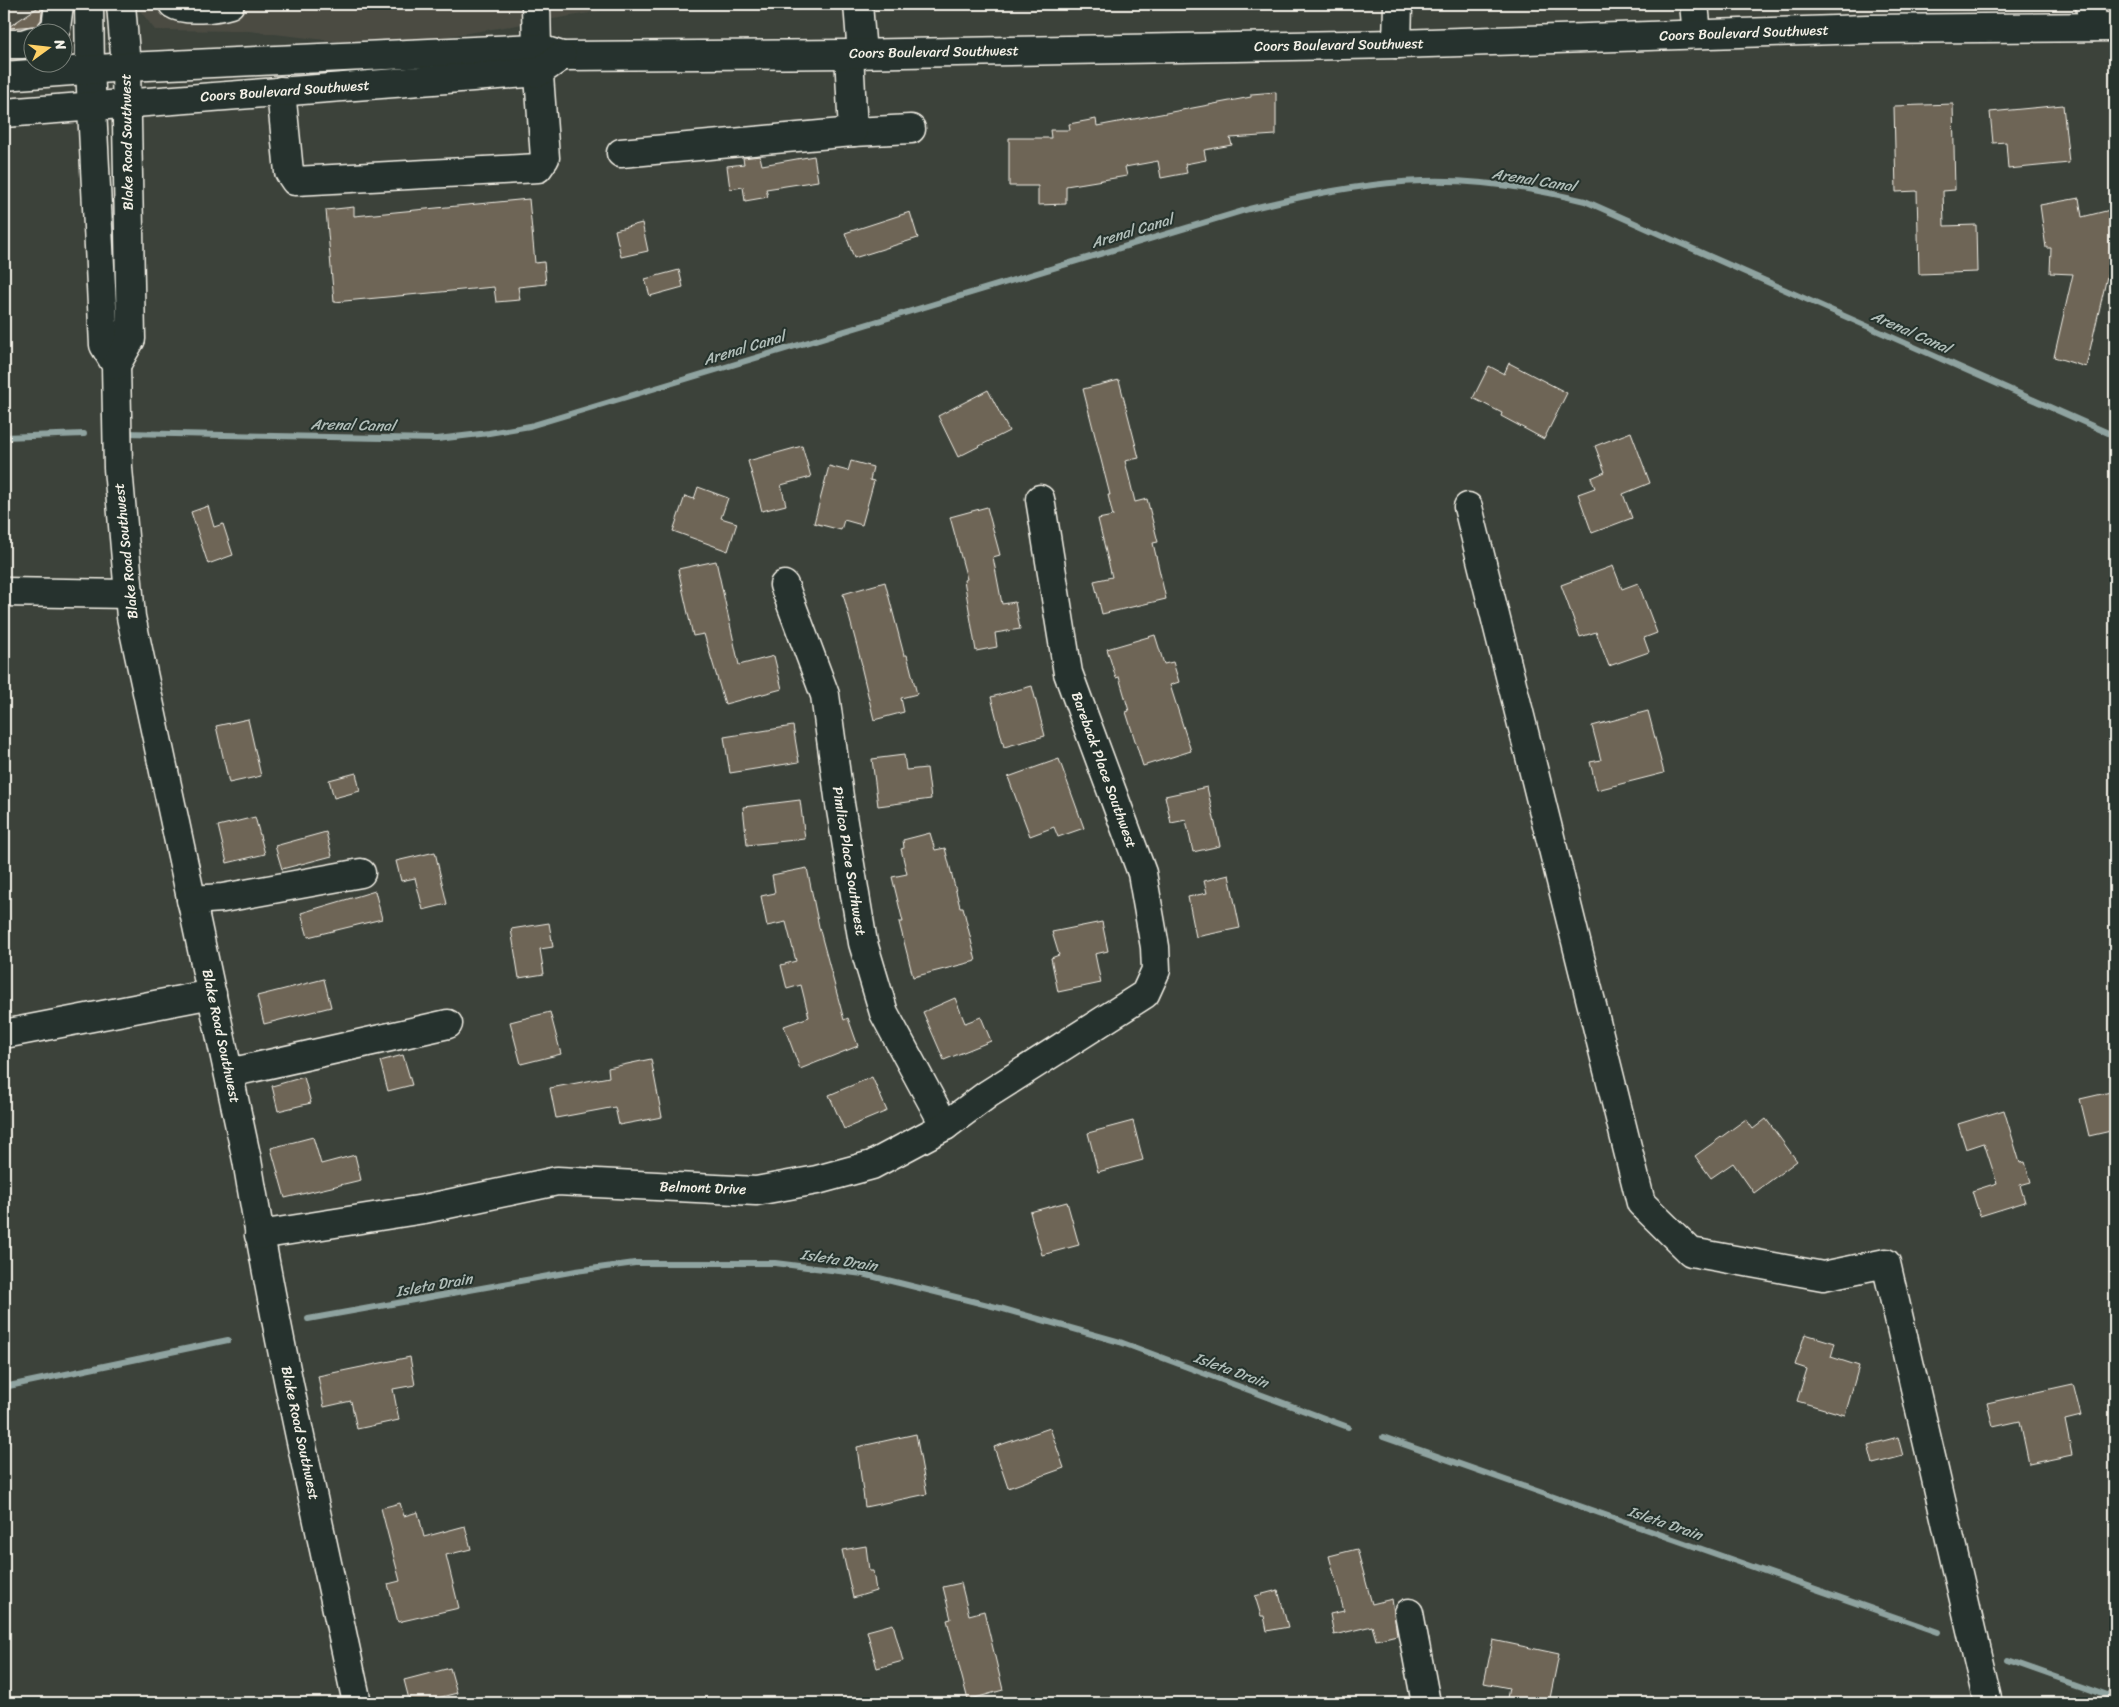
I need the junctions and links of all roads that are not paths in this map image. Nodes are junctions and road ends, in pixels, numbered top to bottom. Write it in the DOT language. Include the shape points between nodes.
graph roads {
  1 [pos="59,4"];
  2 [pos="89,4"];
  3 [pos="121,4"];
  4 [pos="173,4"];
  5 [pos="230,4"];
  6 [pos="536,4"];
  7 [pos="858,4"];
  8 [pos="1398,4"];
  9 [pos="1694,4"];
  10 [pos="2099,19"];
  11 [pos="57,22"];
  12 [pos="1697,34"];
  13 [pos="4,44"];
  14 [pos="22,44"];
  15 [pos="1397,44"];
  16 [pos="856,54"];
  17 [pos="546,59"];
  18 [pos="126,66"];
  19 [pos="90,69"];
  20 [pos="4,76"];
  21 [pos="281,91"];
  22 [pos="128,103"];
  23 [pos="92,106"];
  24 [pos="4,113"];
  25 [pos="911,129"];
  26 [pos="853,132"];
  27 [pos="621,153"];
  28 [pos="116,365"];
  29 [pos="1040,499"];
  30 [pos="1468,507"];
  31 [pos="784,585"];
  32 [pos="4,592"];
  33 [pos="128,594"];
  34 [pos="361,874"];
  35 [pos="191,900"];
  36 [pos="212,994"];
  37 [pos="1107,1019"];
  38 [pos="448,1024"];
  39 [pos="4,1034"];
  40 [pos="229,1073"];
  41 [pos="946,1126"];
  42 [pos="259,1235"];
  43 [pos="1409,1613"];
  44 [pos="357,1703"];
  45 [pos="1426,1703"];
  46 [pos="1988,1703"];
  1 -- 11 [label="street"];
  2 -- 19 [label="street, Blake Road Southwest"];
  3 -- 18 [label="street, Blake Road Southwest"];
  4 -- 5 [label="street" via="193,8 218,8"];
  6 -- 17 [label="street"];
  7 -- 16 [label="street"];
  8 -- 15 [label="street"];
  9 -- 12 [label="street"];
  10 -- 12 [label="street, Coors Boulevard Southwest"];
  12 -- 15 [label="street, Coors Boulevard Southwest"];
  13 -- 14 [label="street"];
  15 -- 16 [label="street, Coors Boulevard Southwest"];
  16 -- 17 [label="street, Coors Boulevard Southwest"];
  16 -- 26 [label="street"];
  17 -- 18 [label="street, Coors Boulevard Southwest"];
  17 -- 21 [label="street, Coors Boulevard Southwest"];
  17 -- 21 [label="street" via="545,158 538,168 295,181 289,172"];
  18 -- 19 [label="street, Coors Boulevard Southwest"];
  18 -- 22 [label="street, Blake Road Southwest"];
  19 -- 20 [label="street, Coors Boulevard Southwest"];
  19 -- 23 [label="street, Blake Road Southwest"];
  21 -- 22 [label="street, Coors Boulevard Southwest"];
  22 -- 23 [label="street, Coors Boulevard Southwest"];
  22 -- 28 [label="street, Blake Road Southwest" via="131,339"];
  23 -- 24 [label="street, Coors Boulevard Southwest"];
  23 -- 28 [label="street, Blake Road Southwest" via="104,345"];
  25 -- 26 [label="street"];
  26 -- 27 [label="street"];
  28 -- 33 [label="street, Blake Road Southwest" via="118,468"];
  29 -- 37 [label="street, Bareback Place Southwest" via="1068,673 1142,873 1155,947 1156,970 1144,994"];
  30 -- 46 [label="street" via="1641,1203 1691,1252 1822,1276 1886,1263"];
  31 -- 41 [label="street, Pimlico Place Southwest" via="825,696 862,942 884,1013"];
  32 -- 33 [label="street"];
  33 -- 35 [label="street, Blake Road Southwest"];
  34 -- 35 [label="street" via="223,898"];
  35 -- 36 [label="street, Blake Road Southwest"];
  36 -- 39 [label="street"];
  36 -- 40 [label="street, Blake Road Southwest"];
  37 -- 41 [label="street, Belmont Drive" via="988,1094"];
  38 -- 40 [label="street"];
  40 -- 42 [label="street, Blake Road Southwest"];
  41 -- 42 [label="street, Belmont Drive" via="872,1165 817,1180 756,1191 557,1181 424,1209"];
  42 -- 44 [label="street, Blake Road Southwest"];
  43 -- 45 [label="street"];
}
